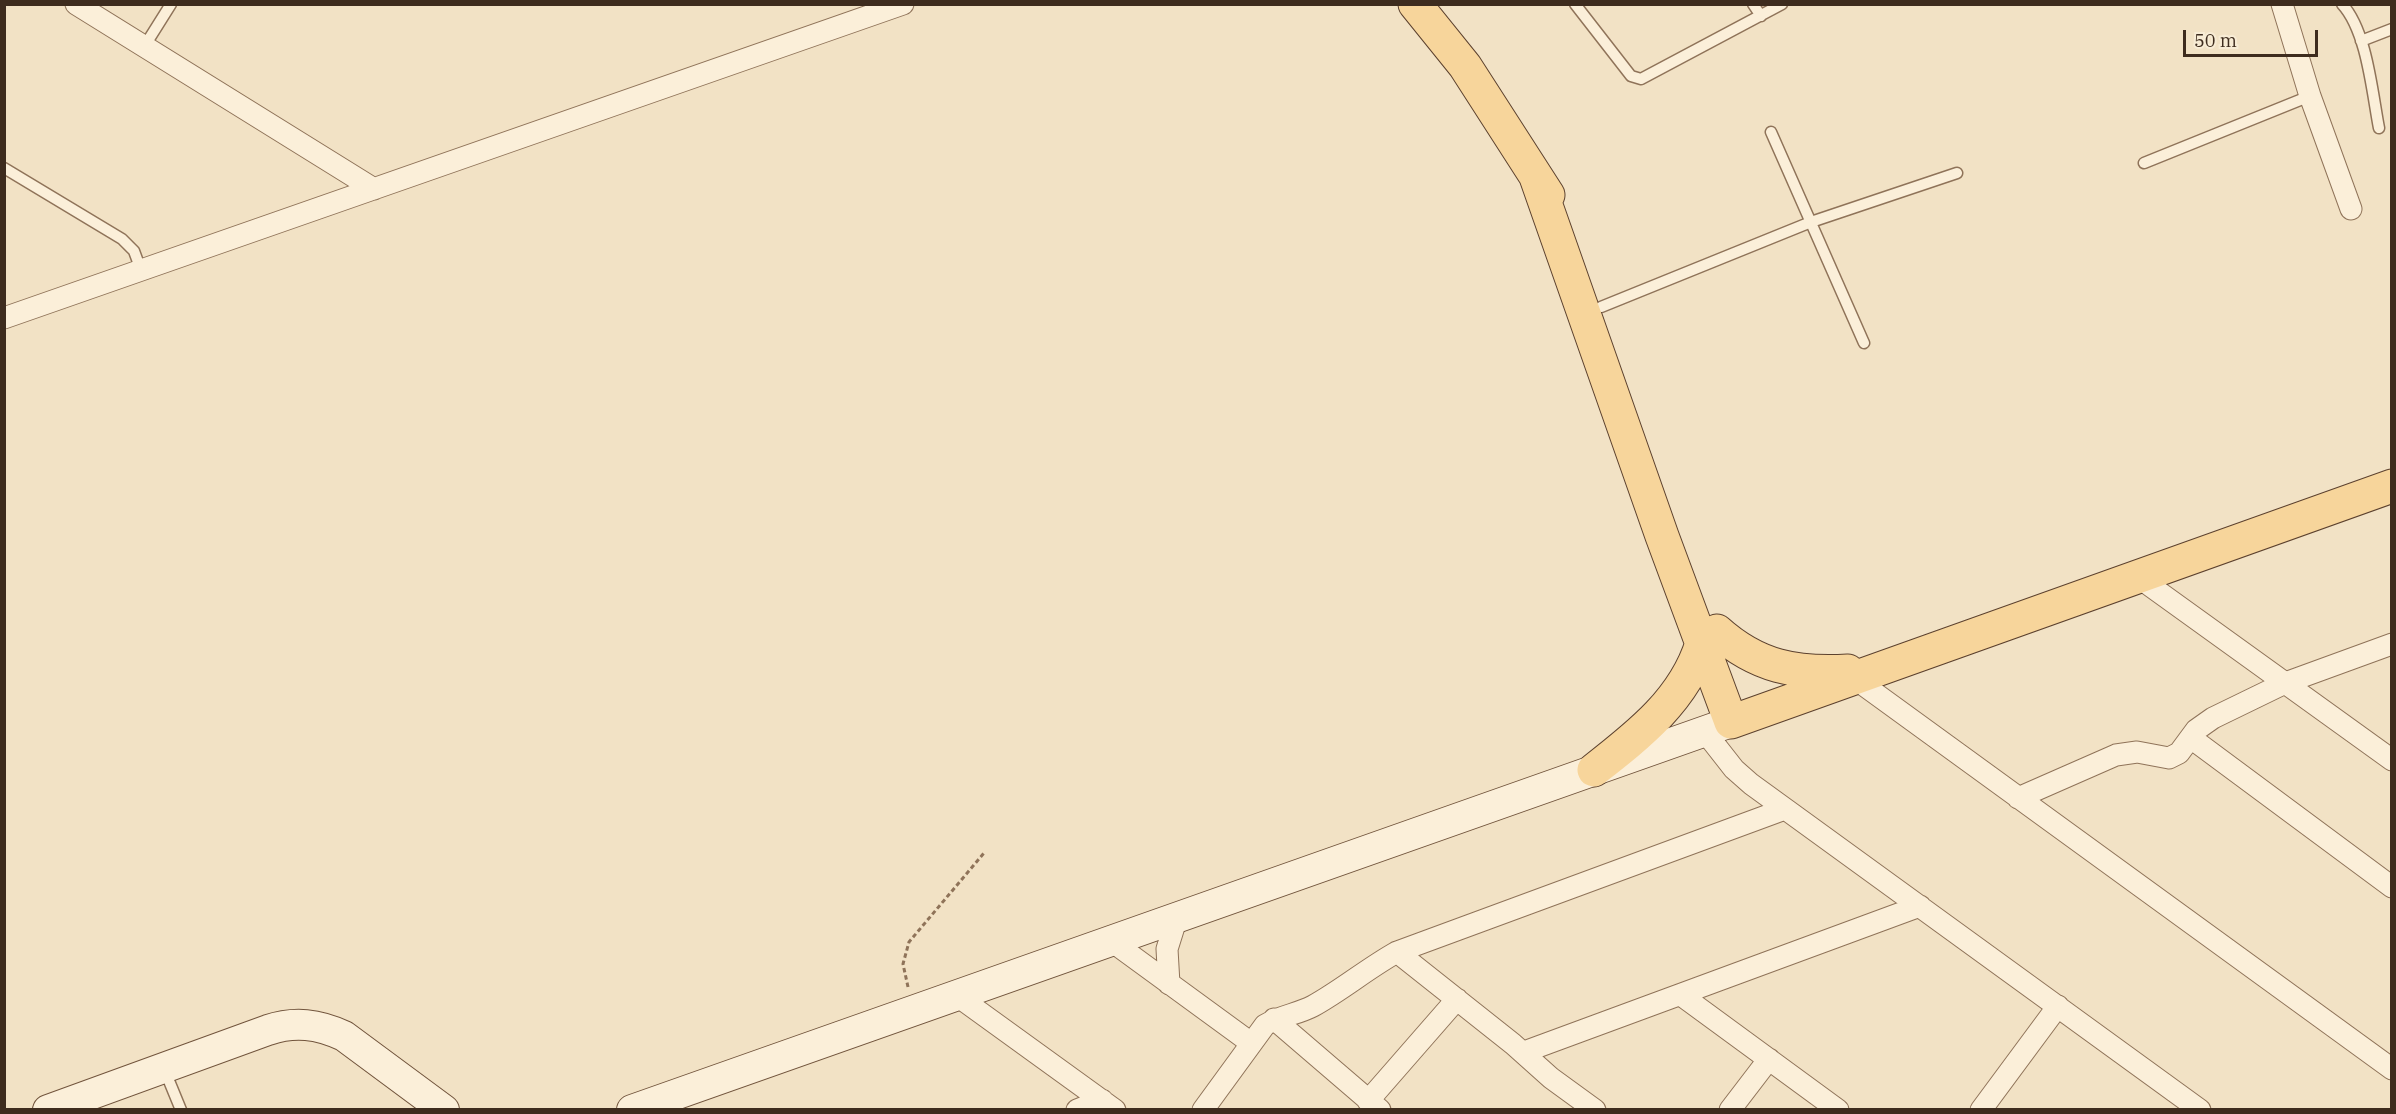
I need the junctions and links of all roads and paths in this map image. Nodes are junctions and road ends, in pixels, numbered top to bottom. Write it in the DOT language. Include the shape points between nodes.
graph roads {
  1 [pos="76,4"];
  2 [pos="171,4"];
  3 [pos="903,4"];
  4 [pos="1415,4"];
  5 [pos="1575,4"];
  6 [pos="1753,4"];
  7 [pos="1782,4"];
  8 [pos="2282,4"];
  9 [pos="2342,4"];
  10 [pos="1761,16"];
  11 [pos="2391,29"];
  12 [pos="2361,40"];
  13 [pos="144,47"];
  14 [pos="2310,96"];
  15 [pos="2379,128"];
  16 [pos="1771,132"];
  17 [pos="2144,163"];
  18 [pos="4,168"];
  19 [pos="1957,173"];
  20 [pos="1536,177"];
  21 [pos="374,189"];
  22 [pos="2351,208"];
  23 [pos="1811,222"];
  24 [pos="141,270"];
  25 [pos="1601,307"];
  26 [pos="4,318"];
  27 [pos="1864,343"];
  28 [pos="2391,486"];
  29 [pos="2138,578"];
  30 [pos="1709,637"];
  31 [pos="2391,644"];
  32 [pos="1867,674"];
  33 [pos="2285,683"];
  34 [pos="1728,723"];
  35 [pos="2190,738"];
  36 [pos="2391,760"];
  37 [pos="1594,770"];
  38 [pos="2018,798"];
  39 [pos="1785,809"];
  40 [pos="984,853"];
  41 [pos="2391,887"];
  42 [pos="1920,906"];
  43 [pos="1178,917"];
  44 [pos="1110,940"];
  45 [pos="1397,952"];
  46 [pos="1169,984"];
  47 [pos="956,995"];
  48 [pos="1681,995"];
  49 [pos="1457,999"];
  50 [pos="2058,1006"];
  51 [pos="914,1010"];
  52 [pos="1274,1019"];
  53 [pos="1251,1043"];
  54 [pos="1524,1052"];
  55 [pos="1769,1059"];
  56 [pos="164,1067"];
  57 [pos="2391,1069"];
  58 [pos="1109,1105"];
  59 [pos="1374,1105"];
  60 [pos="48,1110"];
  61 [pos="181,1110"];
  62 [pos="444,1110"];
  63 [pos="632,1110"];
  64 [pos="1077,1110"];
  65 [pos="1203,1110"];
  66 [pos="1595,1110"];
  67 [pos="1730,1110"];
  68 [pos="1838,1110"];
  69 [pos="1981,1110"];
  70 [pos="2200,1110"];
  1 -- 13 [label="street"];
  2 -- 13 [label="lane"];
  3 -- 21 [label="street"];
  4 -- 20 [label="main road" via="1465,66"];
  5 -- 10 [label="lane" via="1637,80"];
  6 -- 10 [label="lane"];
  7 -- 10 [label="lane"];
  8 -- 14 [label="street"];
  9 -- 12 [label="lane"];
  11 -- 12 [label="lane"];
  12 -- 15 [label="lane"];
  13 -- 21 [label="street"];
  14 -- 17 [label="lane"];
  14 -- 22 [label="street"];
  16 -- 23 [label="lane"];
  18 -- 24 [label="lane" via="122,239 134,251"];
  19 -- 23 [label="lane"];
  20 -- 25 [label="main road" via="1575,240"];
  20 -- 30 [label="main road"];
  21 -- 24 [label="street"];
  23 -- 25 [label="lane"];
  23 -- 27 [label="lane"];
  24 -- 26 [label="street"];
  25 -- 30 [label="main road" via="1679,531"];
  28 -- 29 [label="main road"];
  29 -- 32 [label="main road"];
  29 -- 33 [label="street"];
  30 -- 32 [label="main road" via="1729,641 1756,658 1787,669"];
  30 -- 34 [label="main road"];
  30 -- 37 [label="main road" via="1690,675 1660,714"];
  31 -- 33 [label="street"];
  32 -- 34 [label="main road"];
  32 -- 38 [label="street"];
  33 -- 35 [label="street" via="2213,718"];
  33 -- 36 [label="street"];
  34 -- 37 [label="main road"];
  34 -- 39 [label="street" via="1734,769"];
  35 -- 38 [label="street" via="2179,753 2169,758 2137,752 2116,755"];
  35 -- 41 [label="street"];
  37 -- 43 [label="main road"];
  38 -- 57 [label="street"];
  39 -- 42 [label="street"];
  39 -- 45 [label="street"];
  40 -- 51 [label="path" via="905,949 903,964"];
  42 -- 48 [label="street"];
  42 -- 50 [label="street"];
  43 -- 44 [label="main road"];
  43 -- 46 [label="street" via="1167,949"];
  44 -- 46 [label="street"];
  44 -- 47 [label="main road"];
  45 -- 49 [label="street"];
  45 -- 52 [label="street" via="1316,1004"];
  46 -- 53 [label="street"];
  47 -- 51 [label="main road"];
  47 -- 58 [label="street"];
  48 -- 54 [label="street"];
  48 -- 55 [label="street"];
  49 -- 54 [label="street"];
  49 -- 59 [label="street"];
  50 -- 69 [label="street"];
  50 -- 70 [label="street"];
  51 -- 63 [label="main road"];
  52 -- 53 [label="street"];
  52 -- 59 [label="street"];
  53 -- 65 [label="street"];
  54 -- 66 [label="street" via="1551,1078"];
  55 -- 67 [label="street"];
  55 -- 68 [label="street"];
  56 -- 60 [label="main road"];
  56 -- 61 [label="lane"];
  56 -- 62 [label="main road" via="282,1025 313,1025 344,1036"];
  58 -- 64 [label="street"];
}
